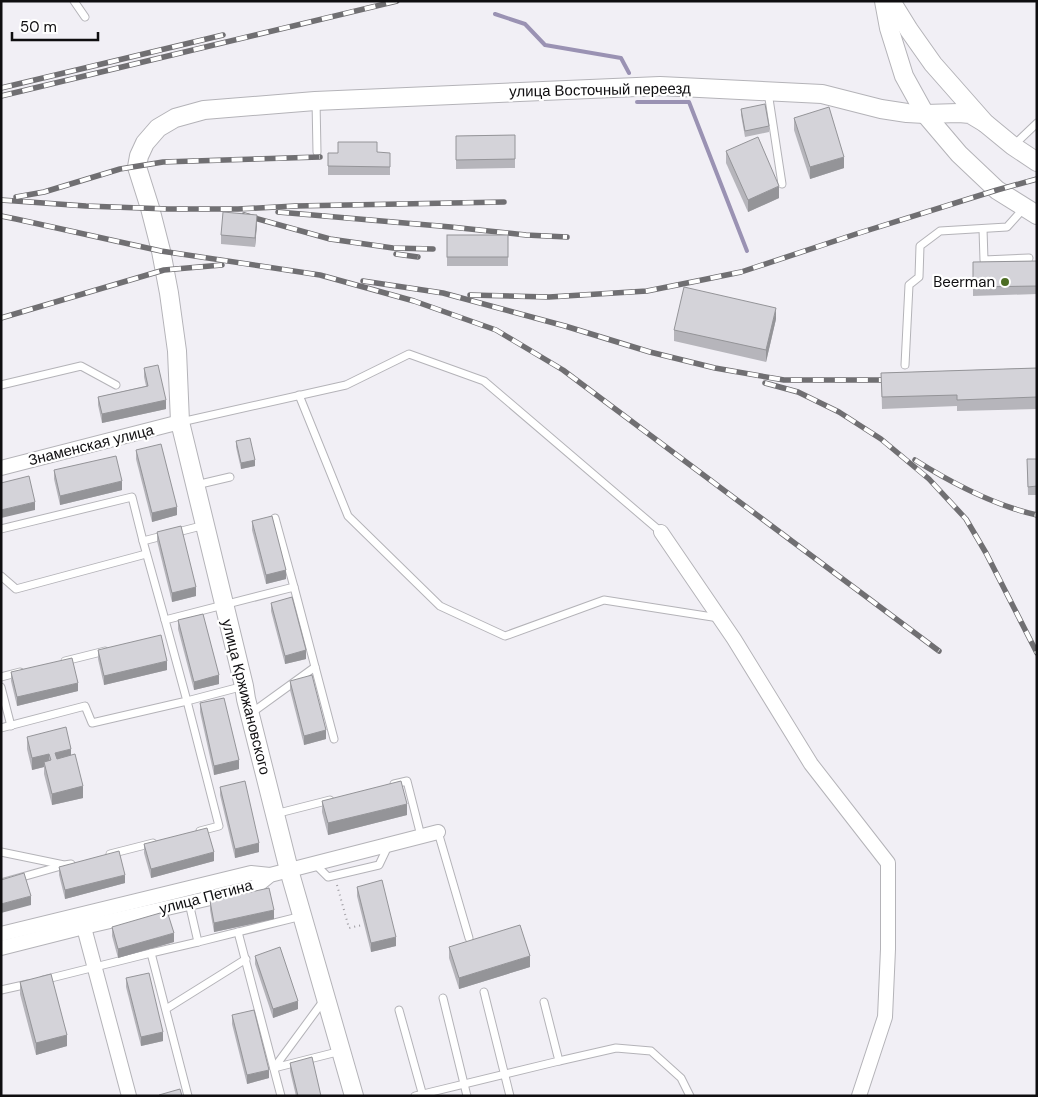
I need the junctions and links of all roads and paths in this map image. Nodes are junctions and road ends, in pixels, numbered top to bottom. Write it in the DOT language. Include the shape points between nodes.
graph roads {
  1 [pos="74,1"];
  2 [pos="884,1"];
  3 [pos="891,1"];
  4 [pos="85,17"];
  5 [pos="768,91"];
  6 [pos="316,101"];
  7 [pos="881,109"];
  8 [pos="925,114"];
  9 [pos="985,123"];
  10 [pos="1037,123"];
  11 [pos="1013,146"];
  12 [pos="317,152"];
  13 [pos="959,154"];
  14 [pos="139,156"];
  15 [pos="1037,162"];
  16 [pos="782,184"];
  17 [pos="1031,211"];
  18 [pos="983,229"];
  19 [pos="1030,258"];
  20 [pos="905,365"];
  21 [pos="1,385"];
  22 [pos="116,385"];
  23 [pos="300,396"];
  24 [pos="180,422"];
  25 [pos="1,468"];
  26 [pos="230,477"];
  27 [pos="195,486"];
  28 [pos="275,518"];
  29 [pos="205,526"];
  30 [pos="1,529"];
  31 [pos="661,532"];
  32 [pos="143,541"];
  33 [pos="146,554"];
  34 [pos="1,576"];
  35 [pos="294,587"];
  36 [pos="224,604"];
  37 [pos="720,618"];
  38 [pos="166,620"];
  39 [pos="170,635"];
  40 [pos="160,638"];
  41 [pos="114,649"];
  42 [pos="57,663"];
  43 [pos="315,667"];
  44 [pos="29,670"];
  45 [pos="1,677"];
  46 [pos="244,686"];
  47 [pos="1,687"];
  48 [pos="187,701"];
  49 [pos="250,714"];
  50 [pos="11,726"];
  51 [pos="1,728"];
  52 [pos="334,739"];
  53 [pos="388,786"];
  54 [pos="341,798"];
  55 [pos="275,814"];
  56 [pos="438,832"];
  57 [pos="192,833"];
  58 [pos="421,836"];
  59 [pos="164,840"];
  60 [pos="388,844"];
  61 [pos="1,852"];
  62 [pos="100,856"];
  63 [pos="82,861"];
  64 [pos="315,864"];
  65 [pos="64,866"];
  66 [pos="289,870"];
  67 [pos="270,875"];
  68 [pos="334,876"];
  69 [pos="1,883"];
  70 [pos="189,903"];
  71 [pos="302,916"];
  72 [pos="83,921"];
  73 [pos="362,924"];
  74 [pos="238,932"];
  75 [pos="1,934"];
  76 [pos="469,938"];
  77 [pos="198,942"];
  78 [pos="1,948"];
  79 [pos="151,953"];
  80 [pos="246,959"];
  81 [pos="95,968"];
  82 [pos="1,990"];
  83 [pos="484,992"];
  84 [pos="326,998"];
  85 [pos="444,998"];
  86 [pos="544,1002"];
  87 [pos="166,1010"];
  88 [pos="399,1010"];
  89 [pos="341,1051"];
  90 [pos="559,1061"];
  91 [pos="274,1068"];
  92 [pos="505,1074"];
  93 [pos="464,1084"];
  94 [pos="420,1095"];
  95 [pos="129,1096"];
  96 [pos="188,1096"];
  97 [pos="281,1096"];
  98 [pos="354,1096"];
  99 [pos="467,1096"];
  100 [pos="510,1096"];
  101 [pos="690,1096"];
  102 [pos="859,1096"];
  1 -- 4 [label="lane"];
  2 -- 8 [label="street" via="904,76"];
  3 -- 9 [label="street" via="933,64"];
  5 -- 6 [label="street, улица Восточный переезд" via="660,86"];
  5 -- 7 [label="street, улица Восточный переезд" via="822,94"];
  5 -- 16 [label="lane"];
  6 -- 12 [label="lane"];
  6 -- 14 [label="street, улица Восточный переезд" via="204,110 175,118 158,128"];
  7 -- 8 [label="street, улица Восточный переезд"];
  7 -- 13 [label="street" via="922,128"];
  8 -- 9 [label="street, улица Восточный переезд" via="959,112"];
  8 -- 13 [label="street"];
  9 -- 11 [label="street"];
  10 -- 11 [label="lane"];
  11 -- 15 [label="street"];
  13 -- 17 [label="street" via="997,190"];
  14 -- 24 [label="street, улица Кржижановского" via="137,166 161,251 169,293 177,351"];
  17 -- 18 [label="lane" via="1007,227"];
  18 -- 19 [label="lane" via="984,260"];
  18 -- 20 [label="lane" via="940,231 920,246 919,277 909,285"];
  21 -- 22 [label="lane" via="81,366"];
  23 -- 24 [label="lane"];
  23 -- 31 [label="lane" via="346,385 409,354 484,381"];
  23 -- 37 [label="lane" via="348,516 440,606 505,636 604,600"];
  24 -- 25 [label="street, Знаменская улица"];
  24 -- 27 [label="street, улица Кржижановского"];
  26 -- 27 [label="lane"];
  27 -- 29 [label="street, улица Кржижановского"];
  28 -- 35 [label="lane"];
  29 -- 32 [label="lane"];
  29 -- 36 [label="street, улица Кржижановского"];
  30 -- 32 [label="lane" via="132,496"];
  31 -- 37 [label="street"];
  32 -- 33 [label="lane"];
  33 -- 34 [label="lane" via="16,589"];
  33 -- 38 [label="lane"];
  35 -- 36 [label="lane"];
  35 -- 43 [label="lane"];
  36 -- 38 [label="lane"];
  36 -- 46 [label="street, улица Кржижановского"];
  37 -- 102 [label="street" via="812,764 888,863 885,1017"];
  38 -- 39 [label="lane"];
  39 -- 40 [label="lane"];
  39 -- 48 [label="lane"];
  41 -- 42 [label="lane"];
  43 -- 49 [label="lane"];
  43 -- 52 [label="lane"];
  44 -- 45 [label="lane"];
  46 -- 48 [label="lane"];
  46 -- 49 [label="street, улица Кржижановского"];
  47 -- 50 [label="lane"];
  48 -- 50 [label="lane" via="92,723 85,706"];
  48 -- 57 [label="lane" via="219,826"];
  49 -- 55 [label="street, улица Кржижановского"];
  50 -- 51 [label="lane"];
  53 -- 58 [label="lane" via="407,781"];
  54 -- 55 [label="lane"];
  55 -- 66 [label="street, улица Кржижановского"];
  56 -- 58 [label="street, улица Петина"];
  56 -- 76 [label="lane"];
  58 -- 60 [label="street, улица Петина"];
  59 -- 62 [label="lane"];
  60 -- 64 [label="street, улица Петина"];
  60 -- 68 [label="lane" via="379,865"];
  61 -- 65 [label="lane"];
  63 -- 65 [label="lane"];
  64 -- 66 [label="street, улица Петина"];
  64 -- 68 [label="lane" via="328,877"];
  65 -- 69 [label="lane"];
  66 -- 67 [label="street, улица Петина"];
  66 -- 71 [label="street, улица Кржижановского"];
  67 -- 70 [label="street, улица Петина" via="254,888"];
  67 -- 72 [label="street" via="250,873"];
  68 -- 73 [label="path" via="349,928"];
  70 -- 72 [label="street, улица Петина"];
  70 -- 77 [label="lane"];
  71 -- 74 [label="lane"];
  71 -- 84 [label="street, улица Кржижановского"];
  72 -- 75 [label="street"];
  72 -- 78 [label="street, улица Петина"];
  72 -- 81 [label="street"];
  74 -- 77 [label="lane"];
  74 -- 80 [label="lane"];
  77 -- 79 [label="lane"];
  79 -- 81 [label="lane"];
  79 -- 87 [label="lane"];
  80 -- 87 [label="lane"];
  80 -- 91 [label="lane"];
  81 -- 82 [label="lane"];
  81 -- 95 [label="street"];
  83 -- 92 [label="lane"];
  84 -- 89 [label="street, улица Кржижановского"];
  84 -- 91 [label="lane"];
  85 -- 93 [label="lane"];
  86 -- 90 [label="lane"];
  87 -- 96 [label="lane"];
  88 -- 94 [label="lane"];
  89 -- 91 [label="lane"];
  89 -- 98 [label="street, улица Кржижановского"];
  90 -- 92 [label="lane"];
  90 -- 101 [label="lane" via="616,1048 651,1051 681,1078"];
  91 -- 97 [label="lane"];
  92 -- 93 [label="lane"];
  92 -- 100 [label="lane"];
  93 -- 94 [label="lane"];
  93 -- 99 [label="lane"];
}
